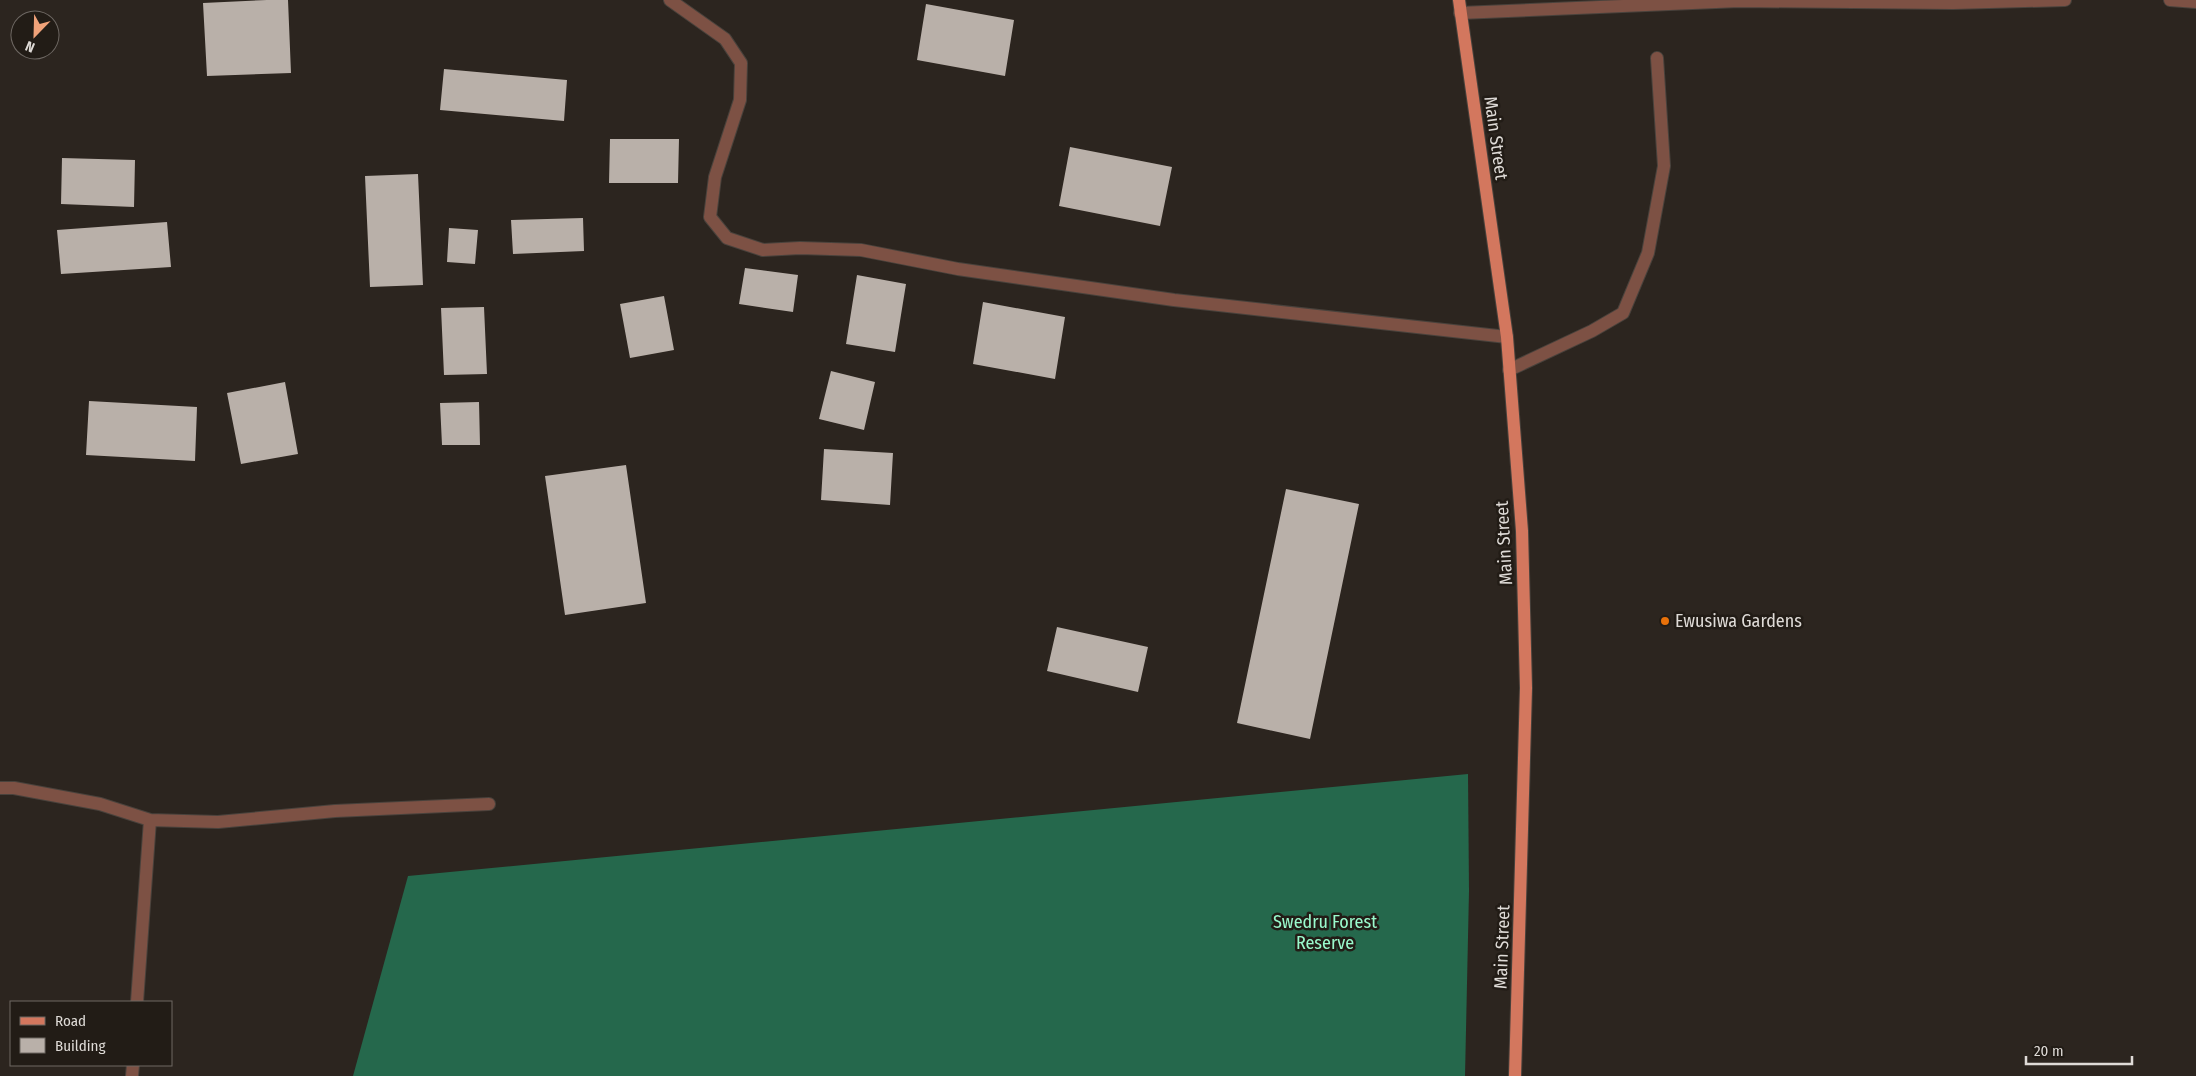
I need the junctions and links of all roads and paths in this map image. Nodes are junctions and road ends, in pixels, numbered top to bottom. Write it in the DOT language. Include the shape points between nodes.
graph roads {
  1 [pos="2065,0"];
  2 [pos="2170,0"];
  3 [pos="673,1"];
  4 [pos="2196,2"];
  5 [pos="1460,6"];
  6 [pos="1657,58"];
  7 [pos="1507,337"];
  8 [pos="1509,370"];
  9 [pos="0,788"];
  10 [pos="489,804"];
  11 [pos="150,820"];
  12 [pos="137,1001"];
  13 [pos="1515,1076"];
  1 -- 5 [label="street"];
  2 -- 4 [label="street"];
  3 -- 7 [label="street" via="725,40 741,63 740,100 715,176 710,217 727,238 763,250 861,250 958,269 1174,300"];
  5 -- 7 [label="main road, Main Street"];
  6 -- 8 [label="street" via="1664,166 1648,253 1623,312 1592,331"];
  7 -- 8 [label="main road, Main Street"];
  8 -- 13 [label="main road, Main Street" via="1522,531 1526,688"];
  9 -- 11 [label="street" via="100,804"];
  10 -- 11 [label="street" via="335,810 218,822"];
  11 -- 12 [label="street"];
}
